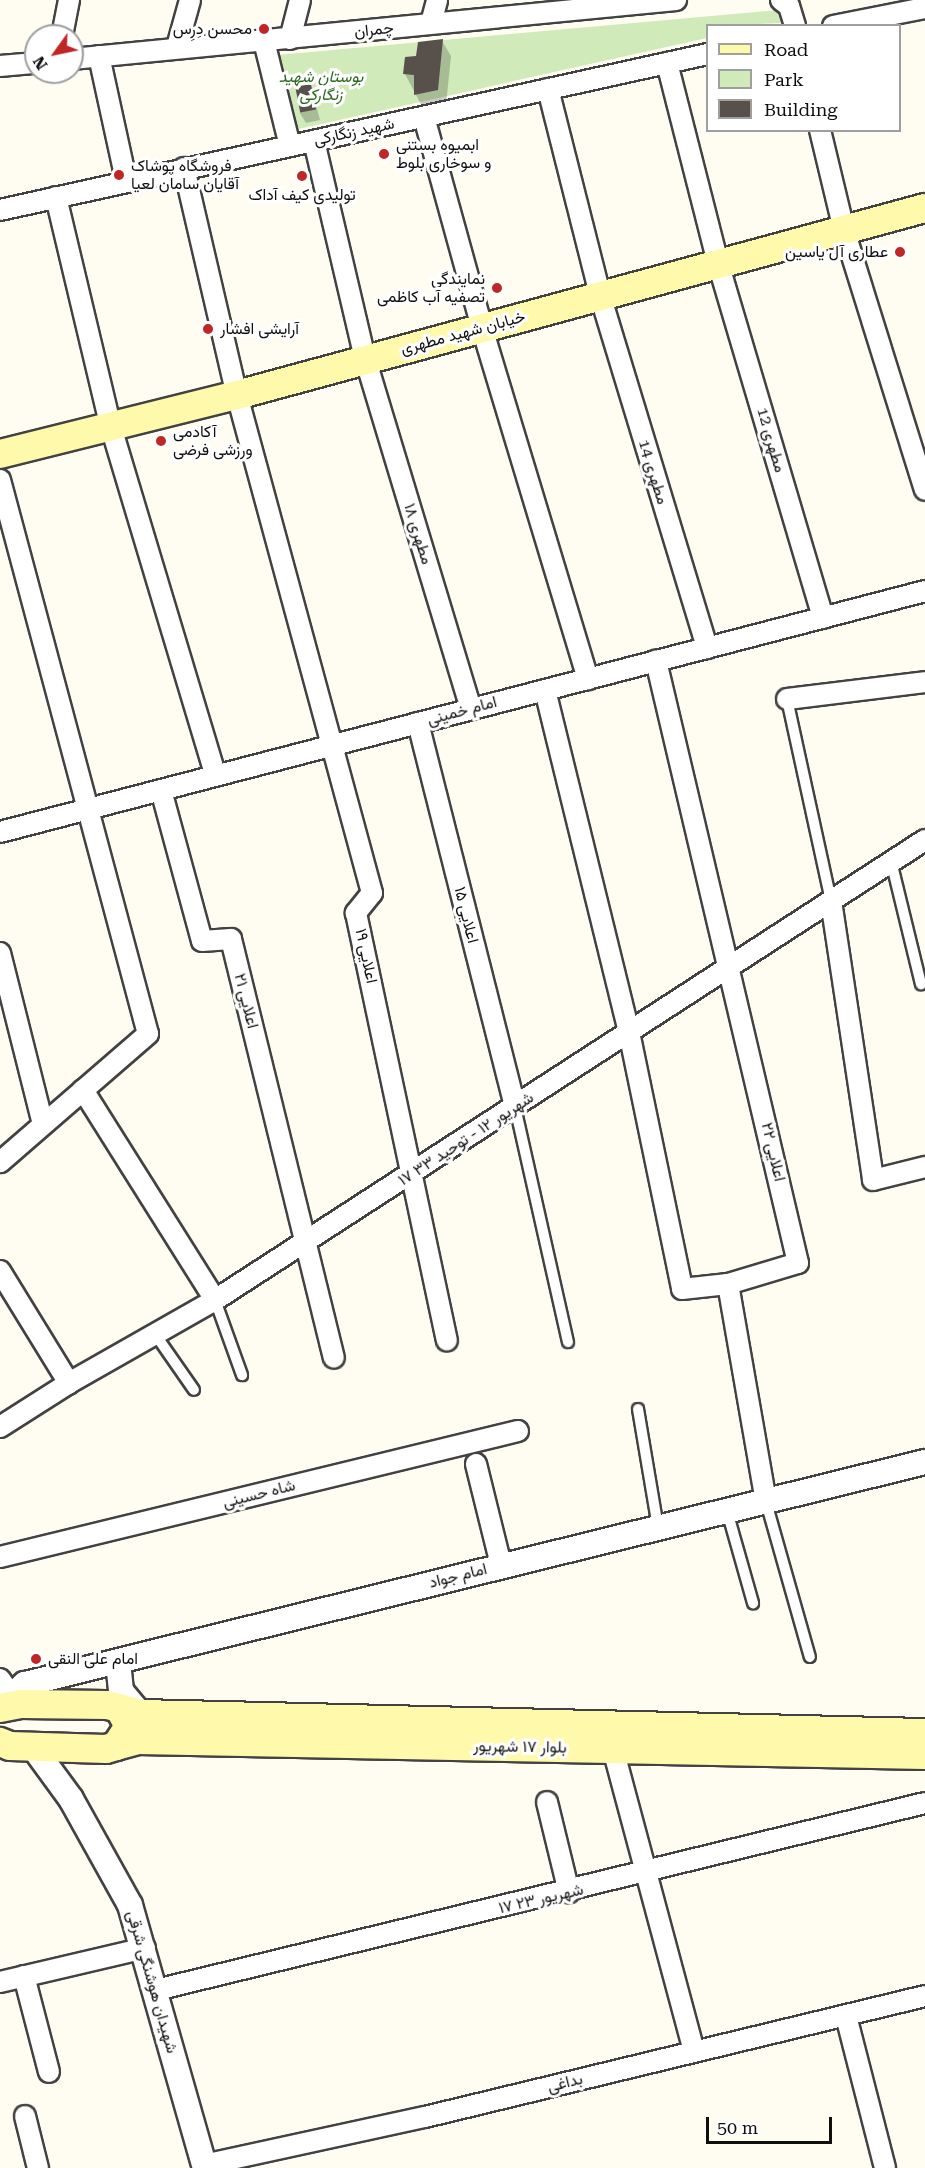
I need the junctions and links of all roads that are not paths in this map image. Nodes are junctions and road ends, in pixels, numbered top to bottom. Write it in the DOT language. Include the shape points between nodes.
graph roads {
  1 [pos="69,0"];
  2 [pos="190,0"];
  3 [pos="300,0"];
  4 [pos="437,0"];
  5 [pos="676,0"];
  6 [pos="782,0"];
  7 [pos="553,6"];
  8 [pos="925,8"];
  9 [pos="431,23"];
  10 [pos="64,24"];
  11 [pos="794,24"];
  12 [pos="843,24"];
  13 [pos="290,39"];
  14 [pos="264,41"];
  15 [pos="177,47"];
  16 [pos="706,54"];
  17 [pos="99,56"];
  18 [pos="84,58"];
  19 [pos="667,63"];
  20 [pos="24,64"];
  21 [pos="0,66"];
  22 [pos="548,89"];
  23 [pos="424,117"];
  24 [pos="820,132"];
  25 [pos="314,141"];
  26 [pos="290,146"];
  27 [pos="184,168"];
  28 [pos="126,180"];
  29 [pos="56,197"];
  30 [pos="925,208"];
  31 [pos="0,210"];
  32 [pos="844,230"];
  33 [pos="718,263"];
  34 [pos="600,295"];
  35 [pos="482,328"];
  36 [pos="365,358"];
  37 [pos="237,395"];
  38 [pos="111,427"];
  39 [pos="0,454"];
  40 [pos="0,480"];
  41 [pos="925,490"];
  42 [pos="925,591"];
  43 [pos="823,618"];
  44 [pos="707,648"];
  45 [pos="656,661"];
  46 [pos="588,679"];
  47 [pos="925,682"];
  48 [pos="545,690"];
  49 [pos="787,699"];
  50 [pos="471,709"];
  51 [pos="418,723"];
  52 [pos="334,745"];
  53 [pos="216,776"];
  54 [pos="161,790"];
  55 [pos="90,808"];
  56 [pos="0,832"];
  57 [pos="925,840"];
  58 [pos="891,861"];
  59 [pos="831,901"];
  60 [pos="0,953"];
  61 [pos="731,969"];
  62 [pos="921,984"];
  63 [pos="629,1032"];
  64 [pos="83,1090"];
  65 [pos="515,1107"];
  66 [pos="43,1124"];
  67 [pos="0,1161"];
  68 [pos="925,1167"];
  69 [pos="413,1174"];
  70 [pos="305,1243"];
  71 [pos="0,1271"];
  72 [pos="728,1284"];
  73 [pos="215,1300"];
  74 [pos="155,1334"];
  75 [pos="447,1340"];
  76 [pos="568,1342"];
  77 [pos="334,1358"];
  78 [pos="243,1375"];
  79 [pos="69,1383"];
  80 [pos="194,1390"];
  81 [pos="638,1409"];
  82 [pos="0,1427"];
  83 [pos="518,1431"];
  84 [pos="925,1462"];
  85 [pos="476,1464"];
  86 [pos="766,1502"];
  87 [pos="727,1511"];
  88 [pos="658,1527"];
  89 [pos="0,1557"];
  90 [pos="501,1565"];
  91 [pos="753,1603"];
  92 [pos="810,1657"];
  93 [pos="118,1662"];
  94 [pos="3,1697"];
  95 [pos="130,1711"];
  96 [pos="925,1733"];
  97 [pos="0,1742"];
  98 [pos="116,1746"];
  99 [pos="33,1747"];
  100 [pos="613,1749"];
  101 [pos="925,1755"];
  102 [pos="547,1802"];
  103 [pos="925,1803"];
  104 [pos="646,1874"];
  105 [pos="569,1892"];
  106 [pos="145,1948"];
  107 [pos="24,1976"];
  108 [pos="0,1982"];
  109 [pos="156,1990"];
  110 [pos="925,1996"];
  111 [pos="846,2016"];
  112 [pos="694,2051"];
  113 [pos="49,2072"];
  114 [pos="25,2116"];
  115 [pos="205,2166"];
  116 [pos="38,2168"];
  117 [pos="885,2168"];
  1 -- 10 [label="street"];
  2 -- 15 [label="street"];
  3 -- 13 [label="street"];
  4 -- 9 [label="street"];
  5 -- 7 [label="street, چمران"];
  6 -- 11 [label="street" via="789,6"];
  7 -- 9 [label="street, چمران"];
  8 -- 12 [label="street"];
  9 -- 13 [label="street, چمران"];
  13 -- 14 [label="street, چمران"];
  14 -- 15 [label="street, چمران"];
  14 -- 26 [label="street"];
  15 -- 17 [label="street, چمران"];
  16 -- 19 [label="street, شهید زنگارکی"];
  17 -- 18 [label="street, چمران"];
  17 -- 28 [label="street"];
  19 -- 22 [label="street, شهید زنگارکی"];
  19 -- 33 [label="street, مطهری 12"];
  20 -- 21 [label="street"];
  22 -- 23 [label="street, شهید زنگارکی"];
  22 -- 34 [label="street, مطهری 14"];
  23 -- 25 [label="street, شهید زنگارکی"];
  23 -- 35 [label="street"];
  24 -- 32 [label="street"];
  25 -- 26 [label="street, شهید زنگارکی"];
  25 -- 36 [label="street, مطهری ۱۸"];
  26 -- 27 [label="street, شهید زنگارکی"];
  27 -- 28 [label="street, شهید زنگارکی"];
  27 -- 37 [label="street"];
  28 -- 29 [label="street, شهید زنگارکی"];
  29 -- 31 [label="street, شهید زنگارکی"];
  29 -- 38 [label="street"];
  30 -- 32 [label="main road, خیابان شهید مطهری"];
  32 -- 33 [label="main road, خیابان شهید مطهری"];
  32 -- 41 [label="street"];
  33 -- 34 [label="main road, خیابان شهید مطهری"];
  33 -- 43 [label="street, مطهری 12"];
  34 -- 35 [label="main road, خیابان شهید مطهری"];
  34 -- 44 [label="street, مطهری 14"];
  35 -- 36 [label="main road, خیابان شهید مطهری"];
  35 -- 46 [label="street"];
  36 -- 37 [label="main road, خیابان شهید مطهری"];
  36 -- 50 [label="street, مطهری ۱۸"];
  37 -- 38 [label="main road, خیابان شهید مطهری"];
  37 -- 52 [label="street"];
  38 -- 39 [label="main road, خیابان شهید مطهری"];
  38 -- 53 [label="street"];
  40 -- 55 [label="street"];
  42 -- 43 [label="street, امام خمینی"];
  43 -- 44 [label="street, امام خمینی"];
  44 -- 45 [label="street, امام خمینی"];
  45 -- 46 [label="street, امام خمینی"];
  45 -- 61 [label="street"];
  46 -- 48 [label="street, امام خمینی"];
  47 -- 49 [label="street"];
  48 -- 50 [label="street, امام خمینی"];
  48 -- 63 [label="street"];
  49 -- 59 [label="lane"];
  50 -- 51 [label="street, امام خمینی"];
  51 -- 52 [label="street, امام خمینی"];
  51 -- 65 [label="street, اعلایی ۱۵"];
  52 -- 53 [label="street, امام خمینی"];
  52 -- 69 [label="street, اعلایی ۱۹" via="372,893 356,913"];
  53 -- 54 [label="street, امام خمینی"];
  54 -- 55 [label="street, امام خمینی"];
  54 -- 70 [label="street, اعلایی ۲۱" via="202,941 231,939"];
  55 -- 56 [label="street, امام خمینی"];
  55 -- 64 [label="street" via="148,1034"];
  57 -- 58 [label="street, ۱۷ شهریور ۱۲ - توحید ۳۳"];
  58 -- 59 [label="street, ۱۷ شهریور ۱۲ - توحید ۳۳"];
  58 -- 62 [label="lane"];
  59 -- 61 [label="street, ۱۷ شهریور ۱۲ - توحید ۳۳"];
  59 -- 68 [label="street" via="873,1180"];
  60 -- 66 [label="street"];
  61 -- 63 [label="street, ۱۷ شهریور ۱۲ - توحید ۳۳"];
  61 -- 72 [label="street, اعلایی ۲۲" via="798,1263"];
  63 -- 65 [label="street, ۱۷ شهریور ۱۲ - توحید ۳۳"];
  63 -- 72 [label="street" via="682,1289"];
  64 -- 66 [label="street"];
  64 -- 73 [label="street"];
  65 -- 69 [label="street, ۱۷ شهریور ۱۲ - توحید ۳۳"];
  65 -- 76 [label="lane"];
  66 -- 67 [label="street"];
  69 -- 70 [label="street, ۱۷ شهریور ۱۲ - توحید ۳۳"];
  69 -- 75 [label="street"];
  70 -- 73 [label="street, ۱۷ شهریور ۱۲ - توحید ۳۳"];
  70 -- 77 [label="street"];
  71 -- 79 [label="street"];
  72 -- 86 [label="street"];
  73 -- 74 [label="street, ۱۷ شهریور ۱۲ - توحید ۳۳"];
  73 -- 78 [label="lane"];
  74 -- 79 [label="street, ۱۷ شهریور ۱۲ - توحید ۳۳"];
  74 -- 80 [label="lane"];
  79 -- 82 [label="street, ۱۷ شهریور ۱۲ - توحید ۳۳"];
  81 -- 88 [label="lane"];
  83 -- 89 [label="street, شاه حسینی"];
  84 -- 86 [label="street, امام جواد"];
  85 -- 90 [label="street"];
  86 -- 87 [label="street, امام جواد"];
  86 -- 92 [label="lane"];
  87 -- 88 [label="street, امام جواد"];
  87 -- 91 [label="lane"];
  88 -- 90 [label="street, امام جواد"];
  90 -- 93 [label="street, امام جواد"];
  93 -- 94 [label="street, امام جواد" via="25,1684"];
  93 -- 95 [label="street" via="121,1691"];
  94 -- 95 [label="main road, بلوار ۱۷ شهریور" via="21,1704"];
  95 -- 96 [label="main road, بلوار ۱۷ شهریور"];
  95 -- 98 [label="main road" via="129,1726"];
  97 -- 99 [label="main road, بلوار ۱۷ شهریور"];
  98 -- 99 [label="main road, بلوار ۱۷ شهریور"];
  98 -- 100 [label="main road, بلوار ۱۷ شهریور" via="138,1740"];
  99 -- 106 [label="street, شهیدان هوشنگی شرقی" via="107,1857"];
  100 -- 101 [label="main road, بلوار ۱۷ شهریور"];
  100 -- 104 [label="street"];
  102 -- 105 [label="street"];
  103 -- 104 [label="street, ۱۷ شهریور ۲۳"];
  104 -- 105 [label="street, ۱۷ شهریور ۲۳"];
  104 -- 112 [label="street"];
  105 -- 109 [label="street, ۱۷ شهریور ۲۳"];
  106 -- 107 [label="street"];
  106 -- 109 [label="street, شهیدان هوشنگی شرقی"];
  107 -- 108 [label="street"];
  107 -- 113 [label="street"];
  109 -- 115 [label="street, شهیدان هوشنگی شرقی"];
  110 -- 111 [label="street, بداغی"];
  111 -- 112 [label="street, بداغی"];
  111 -- 117 [label="street"];
  112 -- 115 [label="street, بداغی"];
  114 -- 116 [label="street"];
}
